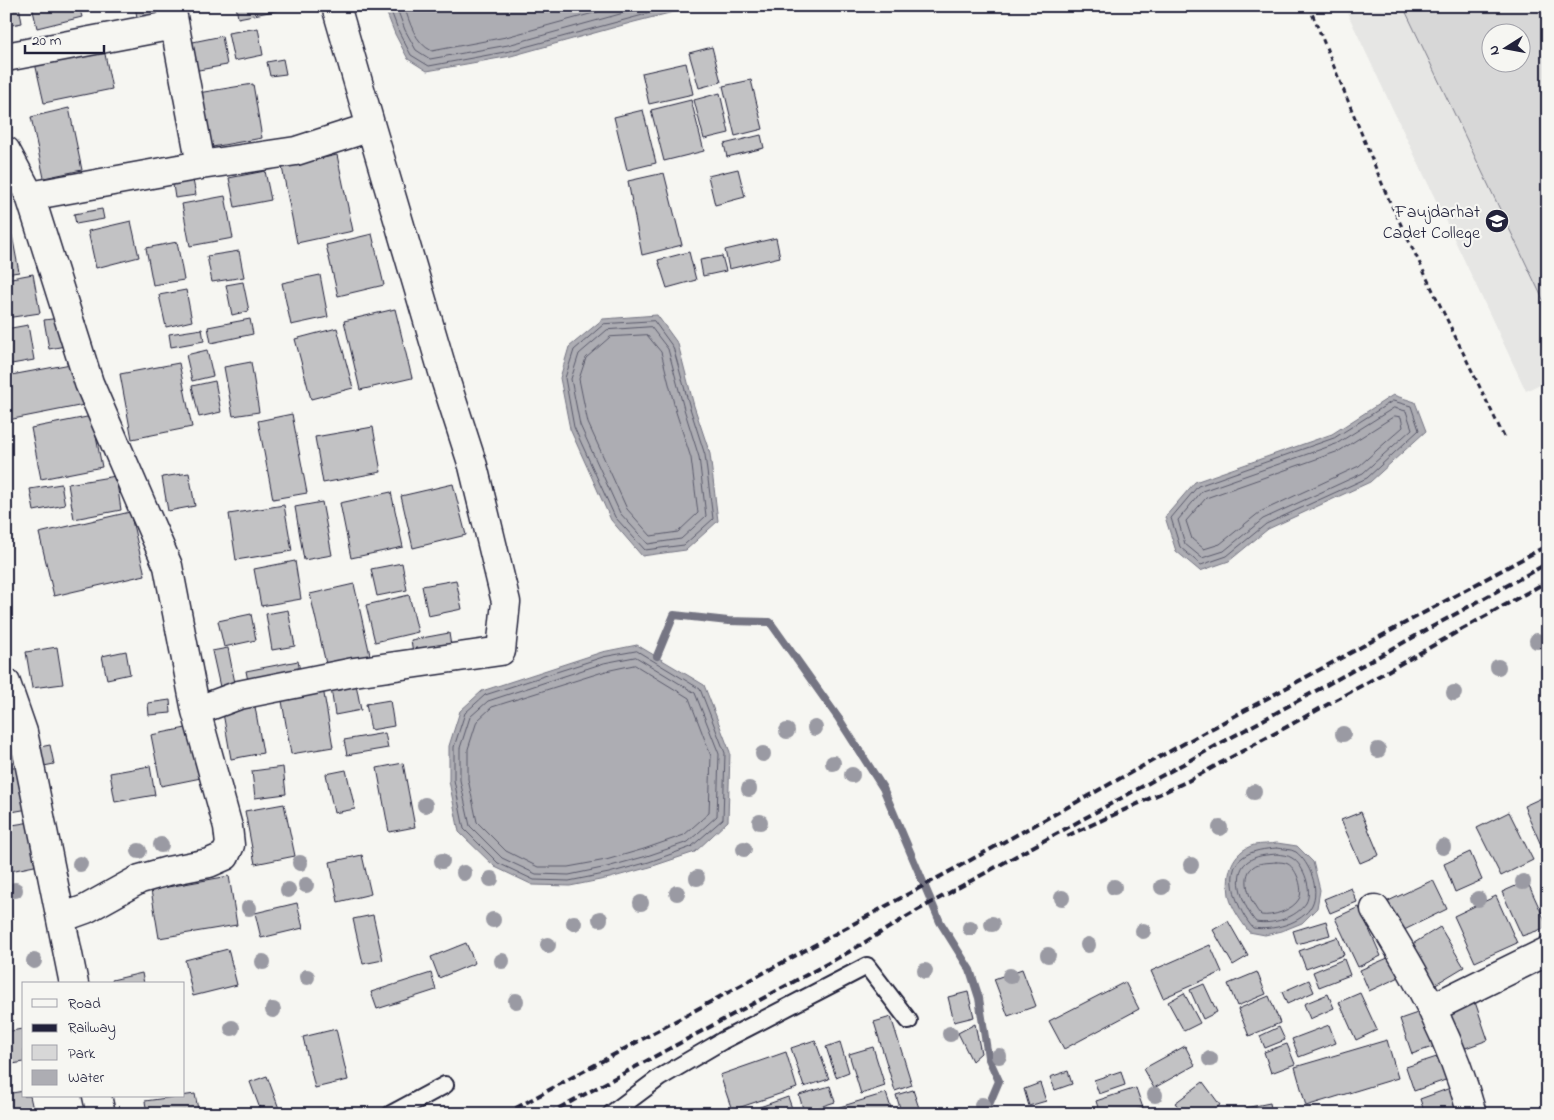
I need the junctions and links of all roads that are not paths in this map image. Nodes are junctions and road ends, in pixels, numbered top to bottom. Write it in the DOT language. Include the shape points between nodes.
graph roads {
  1 [pos="336,6"];
  2 [pos="172,16"];
  3 [pos="6,58"];
  4 [pos="371,127"];
  5 [pos="6,151"];
  6 [pos="201,166"];
  7 [pos="30,196"];
  8 [pos="6,683"];
  9 [pos="196,712"];
  10 [pos="1375,909"];
  11 [pos="61,918"];
  12 [pos="1548,951"];
  13 [pos="74,982"];
  14 [pos="1432,1008"];
  15 [pos="909,1021"];
  16 [pos="445,1085"];
  17 [pos="97,1098"];
  18 [pos="100,1114"];
  19 [pos="391,1114"];
  20 [pos="611,1114"];
  21 [pos="1472,1114"];
  1 -- 4 [label="street"];
  2 -- 3 [label="street"];
  2 -- 6 [label="street"];
  4 -- 6 [label="street" via="296,151"];
  4 -- 9 [label="street" via="485,513 506,602 501,651 354,672 239,695"];
  5 -- 7 [label="street"];
  6 -- 7 [label="street"];
  7 -- 9 [label="street" via="89,383 168,566"];
  8 -- 11 [label="street" via="23,732"];
  9 -- 11 [label="street" via="228,827 230,845 225,856 209,863 140,879 86,909"];
  10 -- 14 [label="street"];
  11 -- 13 [label="street"];
  12 -- 14 [label="street"];
  14 -- 21 [label="street" via="1463,1081"];
  15 -- 20 [label="lane" via="867,966 722,1041 659,1078"];
  16 -- 19 [label="lane"];
  17 -- 18 [label="street"];
}
